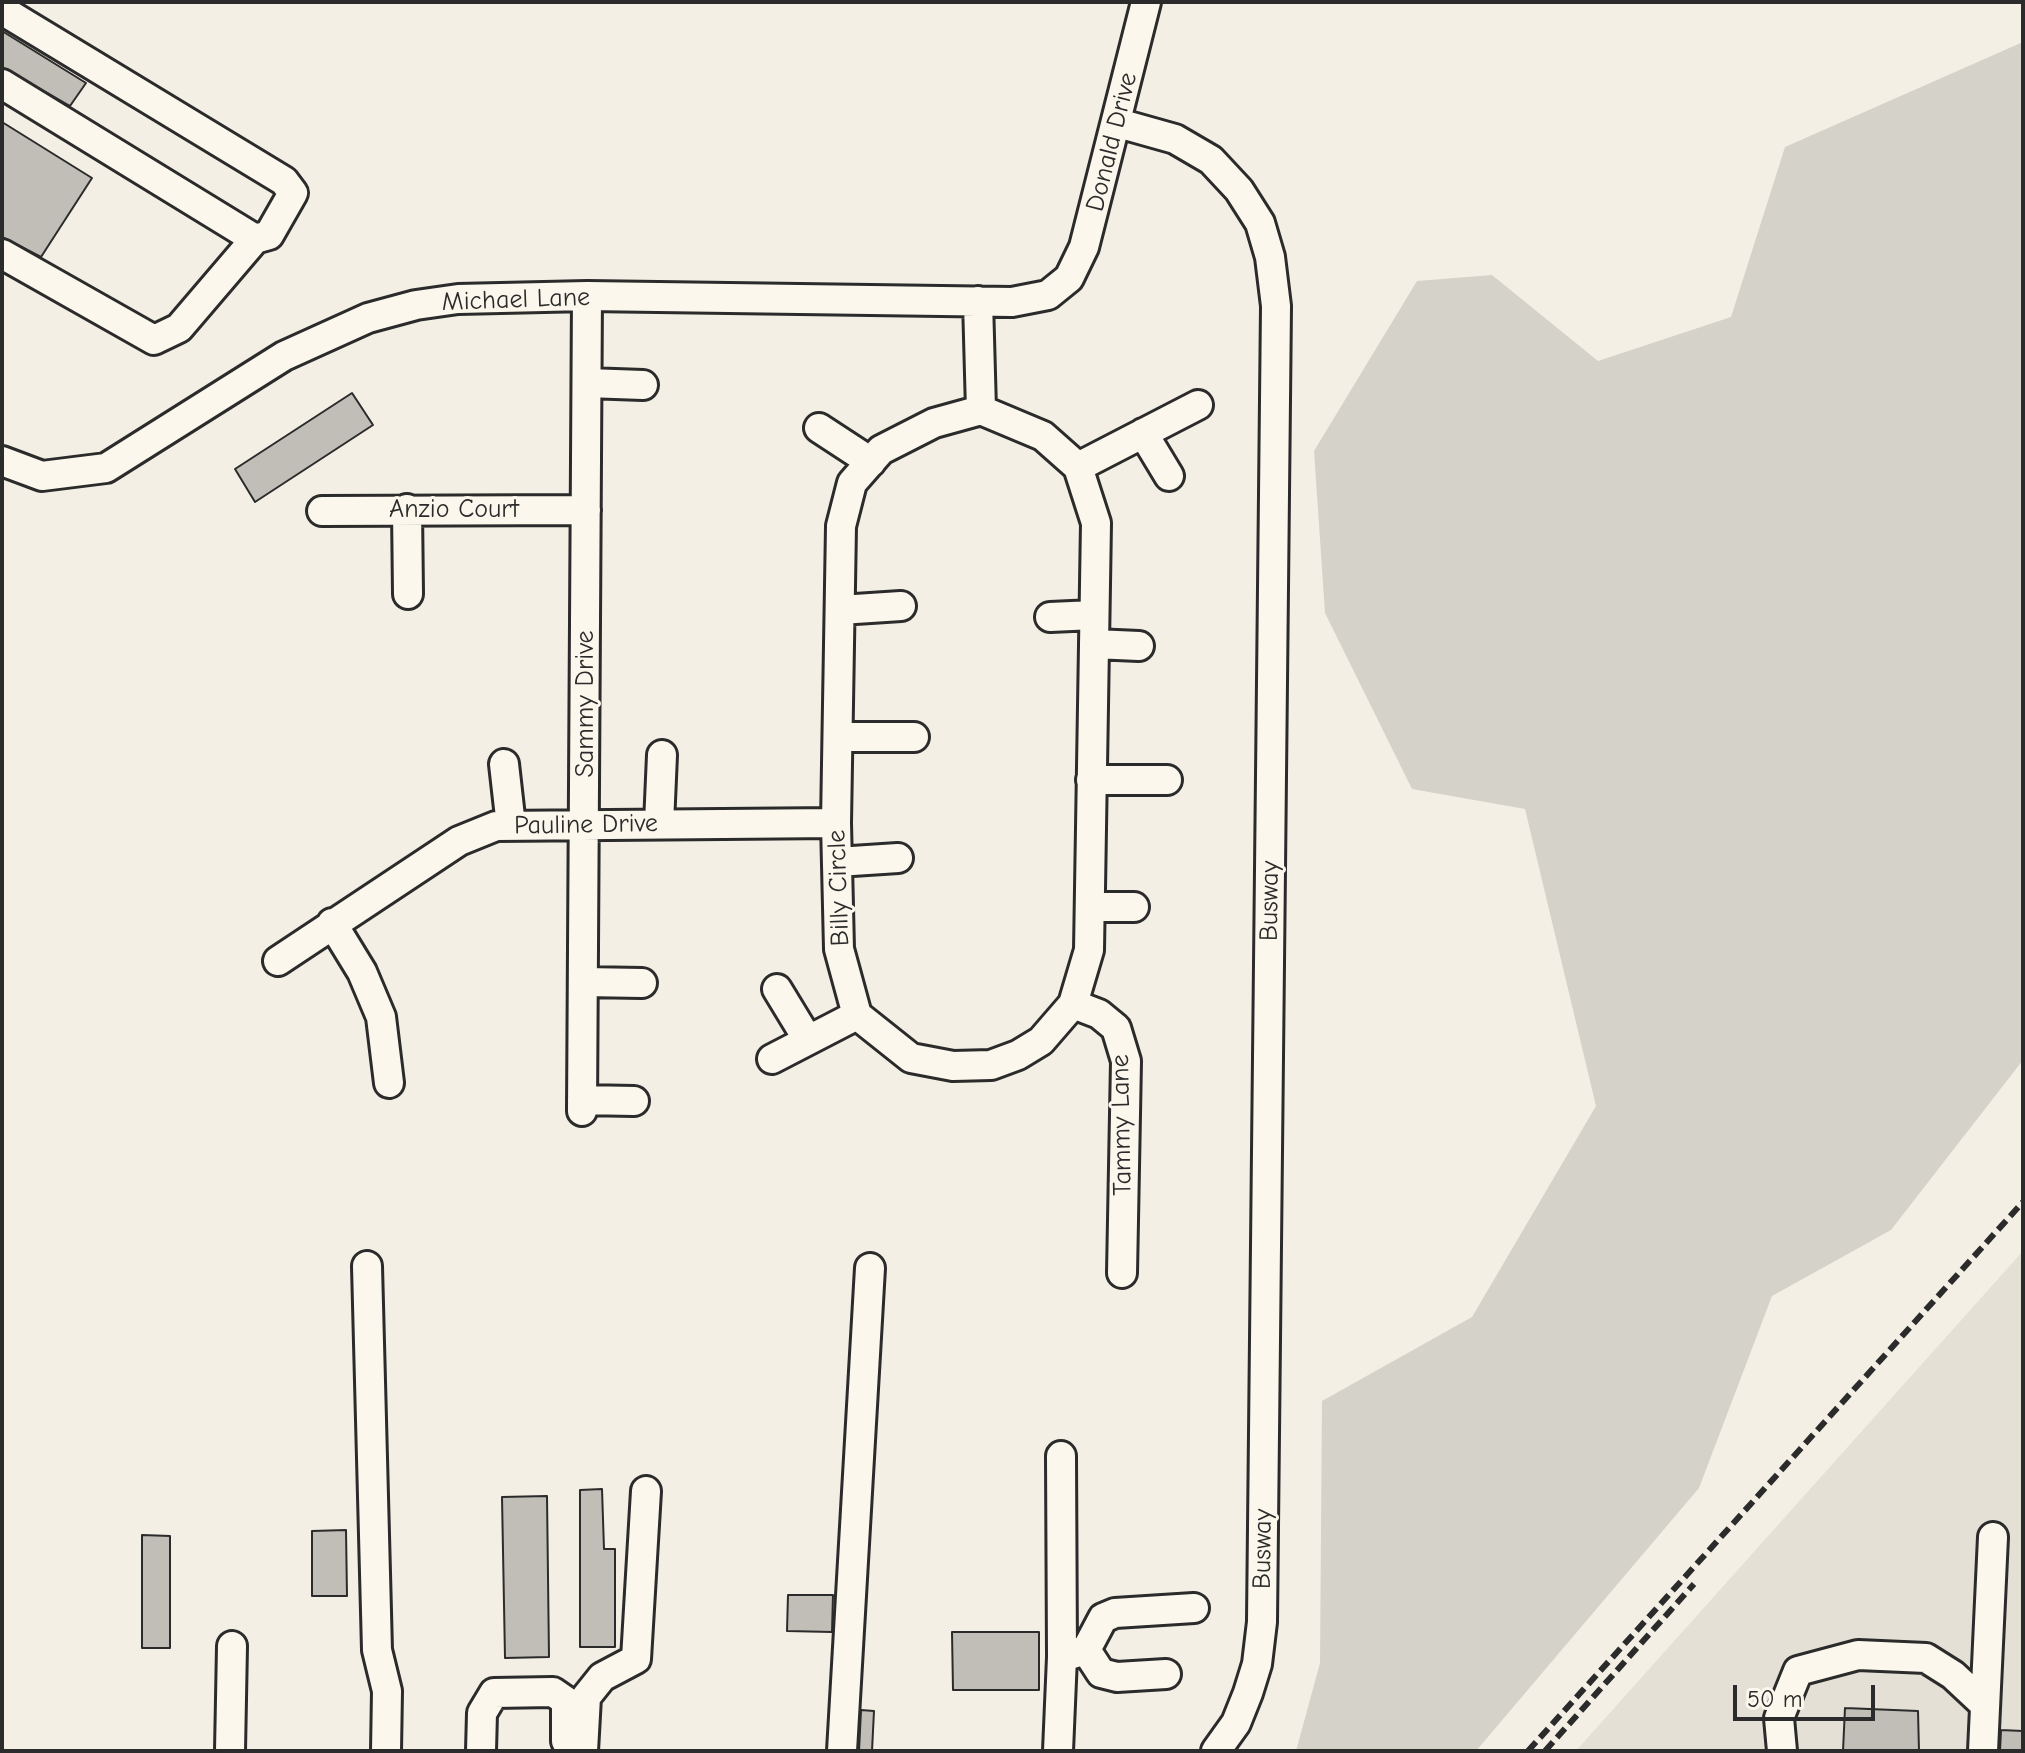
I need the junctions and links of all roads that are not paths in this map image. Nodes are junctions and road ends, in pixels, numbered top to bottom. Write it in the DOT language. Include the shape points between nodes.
graph roads {
  1 [pos="1146,2"];
  2 [pos="2,10"];
  3 [pos="2,84"];
  4 [pos="1118,123"];
  5 [pos="255,239"];
  6 [pos="6,266"];
  7 [pos="1069,278"];
  8 [pos="587,296"];
  9 [pos="978,301"];
  10 [pos="587,383"];
  11 [pos="643,385"];
  12 [pos="1198,405"];
  13 [pos="981,410"];
  14 [pos="819,428"];
  15 [pos="1143,433"];
  16 [pos="2,461"];
  17 [pos="871,462"];
  18 [pos="1078,467"];
  19 [pos="1169,476"];
  20 [pos="407,509"];
  21 [pos="586,510"];
  22 [pos="322,511"];
  23 [pos="408,594"];
  24 [pos="901,606"];
  25 [pos="840,610"];
  26 [pos="1094,615"];
  27 [pos="1050,617"];
  28 [pos="1094,644"];
  29 [pos="1139,646"];
  30 [pos="838,737"];
  31 [pos="914,737"];
  32 [pos="662,755"];
  33 [pos="504,764"];
  34 [pos="1091,780"];
  35 [pos="1167,780"];
  36 [pos="836,823"];
  37 [pos="586,824"];
  38 [pos="659,824"];
  39 [pos="511,826"];
  40 [pos="898,858"];
  41 [pos="837,862"];
  42 [pos="1090,907"];
  43 [pos="1134,907"];
  44 [pos="332,923"];
  45 [pos="278,961"];
  46 [pos="584,982"];
  47 [pos="642,983"];
  48 [pos="777,989"];
  49 [pos="1073,1004"];
  50 [pos="857,1015"];
  51 [pos="808,1040"];
  52 [pos="772,1059"];
  53 [pos="389,1083"];
  54 [pos="634,1101"];
  55 [pos="367,1266"];
  56 [pos="870,1268"];
  57 [pos="1122,1273"];
  58 [pos="1061,1456"];
  59 [pos="646,1491"];
  60 [pos="1993,1537"];
  61 [pos="1194,1608"];
  62 [pos="232,1646"];
  63 [pos="1074,1653"];
  64 [pos="1166,1674"];
  65 [pos="1984,1704"];
  66 [pos="230,1751"];
  67 [pos="386,1751"];
  68 [pos="481,1751"];
  69 [pos="566,1751"];
  70 [pos="583,1751"];
  71 [pos="842,1751"];
  72 [pos="1058,1751"];
  73 [pos="1216,1751"];
  74 [pos="1782,1751"];
  75 [pos="1983,1751"];
  1 -- 4 [label="street, Donald Drive"];
  2 -- 5 [label="street" via="284,181 293,193 269,235"];
  3 -- 5 [label="street"];
  4 -- 7 [label="street, Donald Drive" via="1084,247"];
  4 -- 73 [label="street, Busway" via="1175,139 1211,160 1239,190 1260,223 1276,306 1262,1622 1248,1693"];
  5 -- 6 [label="street" via="179,328 154,340"];
  7 -- 9 [label="street, Michael Lane" via="1048,295"];
  8 -- 9 [label="street, Michael Lane"];
  8 -- 10 [label="street, Sammy Drive"];
  8 -- 16 [label="street, Michael Lane" via="458,299 380,315 284,356 106,468 42,476"];
  9 -- 13 [label="street"];
  10 -- 11 [label="street"];
  10 -- 21 [label="street, Sammy Drive"];
  12 -- 15 [label="street"];
  13 -- 17 [label="street, Billy Circle" via="934,423 881,450"];
  13 -- 18 [label="street" via="1043,436"];
  14 -- 17 [label="street"];
  15 -- 18 [label="street"];
  15 -- 19 [label="street"];
  17 -- 25 [label="street, Billy Circle" via="852,483 841,526"];
  18 -- 26 [label="street" via="1096,523"];
  20 -- 21 [label="street, Anzio Court"];
  20 -- 22 [label="street, Anzio Court"];
  20 -- 23 [label="street"];
  21 -- 37 [label="street, Sammy Drive"];
  24 -- 25 [label="street"];
  25 -- 30 [label="street, Billy Circle"];
  26 -- 27 [label="street"];
  26 -- 28 [label="street"];
  28 -- 29 [label="street"];
  28 -- 34 [label="street"];
  30 -- 31 [label="street"];
  30 -- 36 [label="street, Billy Circle"];
  32 -- 38 [label="street"];
  33 -- 39 [label="street"];
  34 -- 35 [label="street"];
  34 -- 42 [label="street"];
  36 -- 38 [label="street, Pauline Drive"];
  36 -- 41 [label="street, Billy Circle"];
  37 -- 38 [label="street, Pauline Drive"];
  37 -- 39 [label="street, Pauline Drive"];
  37 -- 46 [label="street, Sammy Drive"];
  39 -- 44 [label="street, Pauline Drive" via="496,826 459,841"];
  40 -- 41 [label="street"];
  41 -- 50 [label="street, Billy Circle" via="839,949"];
  42 -- 43 [label="street"];
  42 -- 49 [label="street" via="1089,950"];
  44 -- 45 [label="street, Pauline Drive"];
  44 -- 53 [label="street" via="381,1017"];
  46 -- 47 [label="street"];
  46 -- 54 [label="street, Sammy Drive" via="582,1105"];
  48 -- 51 [label="street"];
  49 -- 50 [label="street" via="1041,1041 991,1065 953,1066 911,1058"];
  49 -- 57 [label="street, Tammy Lane" via="1116,1028 1126,1061"];
  50 -- 51 [label="street"];
  51 -- 52 [label="street"];
  55 -- 67 [label="street" via="377,1650 387,1691"];
  56 -- 71 [label="street"];
  58 -- 63 [label="street"];
  59 -- 70 [label="street" via="636,1659 602,1677 586,1697"];
  60 -- 65 [label="street"];
  61 -- 63 [label="street" via="1115,1613 1103,1618"];
  62 -- 66 [label="street"];
  63 -- 64 [label="street" via="1101,1673 1117,1677"];
  63 -- 72 [label="street"];
  65 -- 74 [label="street" via="1926,1658 1858,1655 1798,1671 1779,1718"];
  65 -- 75 [label="street"];
  68 -- 69 [label="street" via="482,1713 494,1693 553,1692 566,1701"];
}
